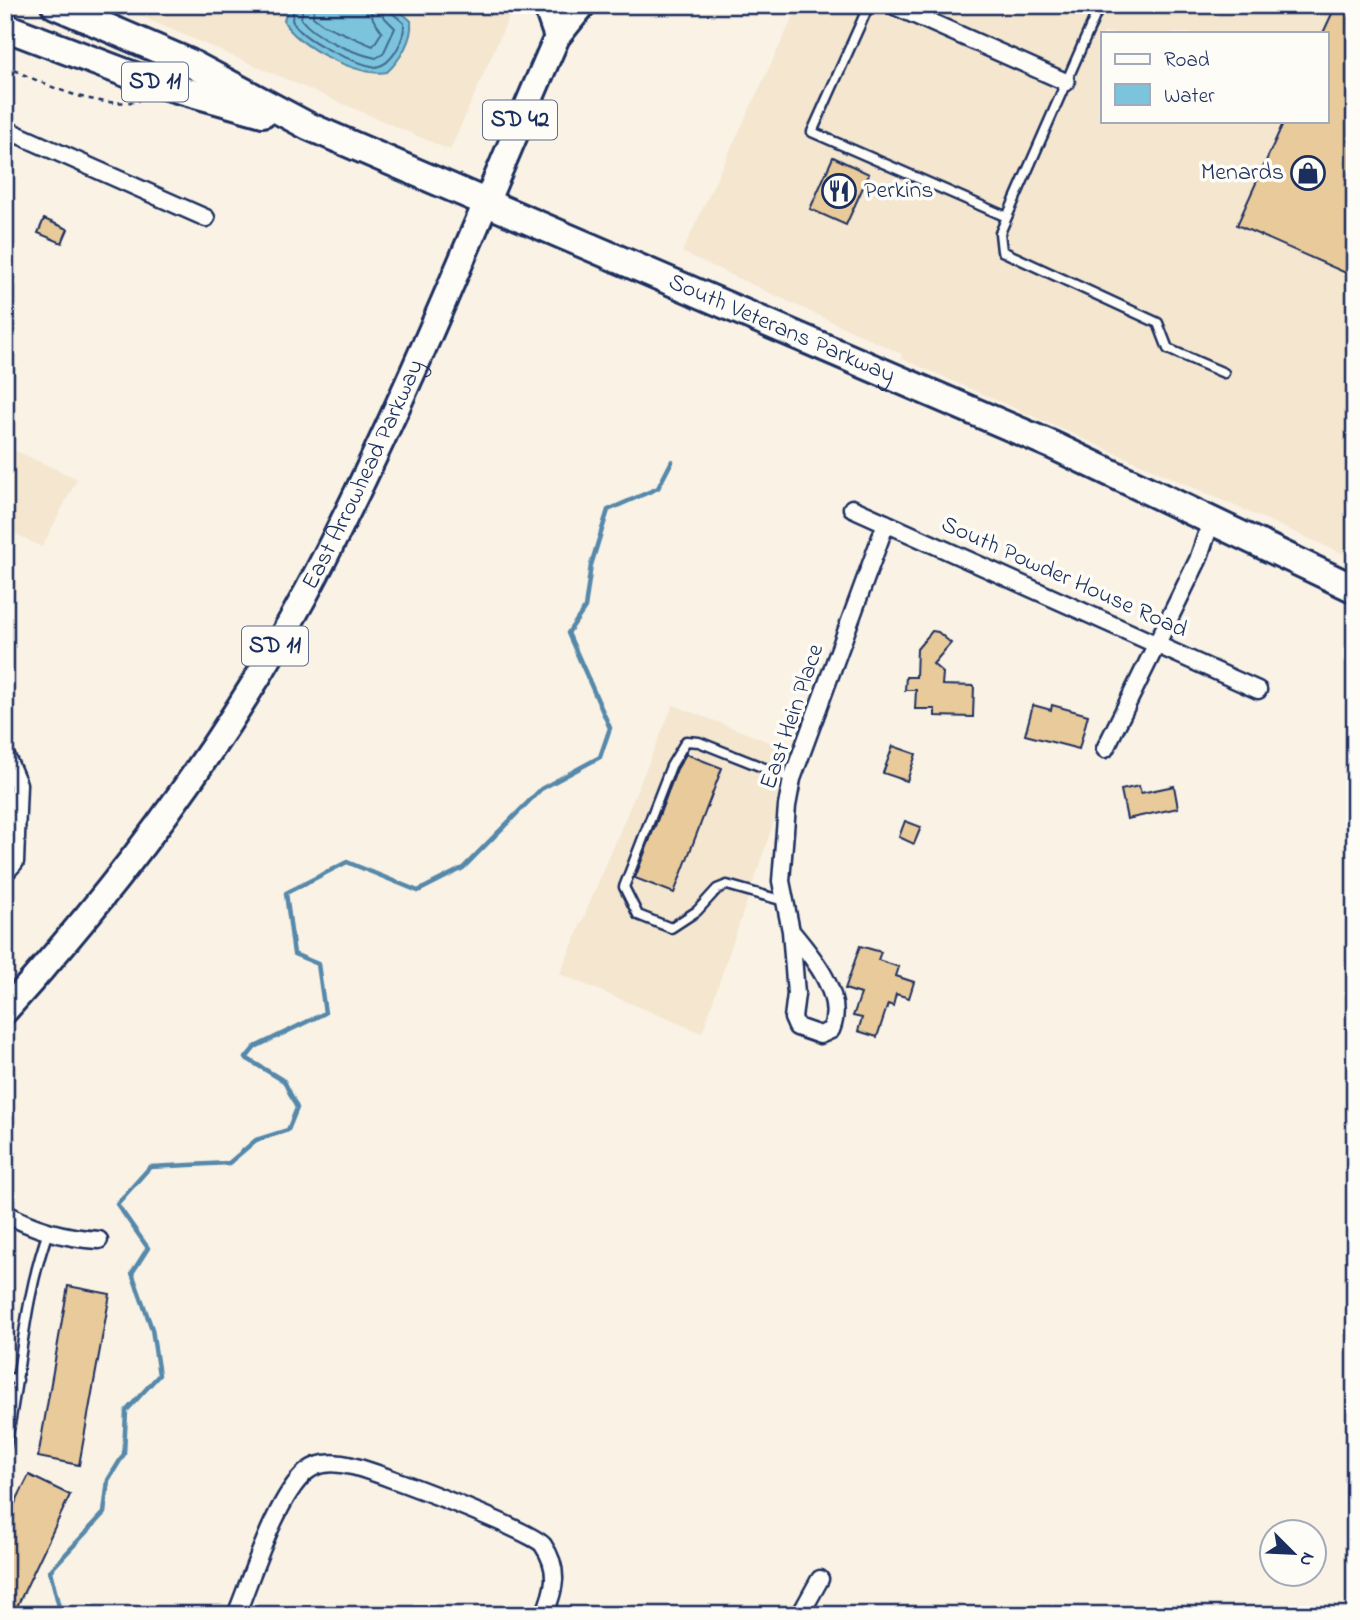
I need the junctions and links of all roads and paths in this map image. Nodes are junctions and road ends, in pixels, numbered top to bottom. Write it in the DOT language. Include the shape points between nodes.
graph roads {
  1 [pos="55,5"];
  2 [pos="552,5"];
  3 [pos="583,5"];
  4 [pos="869,5"];
  5 [pos="892,5"];
  6 [pos="1100,5"];
  7 [pos="5,27"];
  8 [pos="557,37"];
  9 [pos="5,66"];
  10 [pos="1066,82"];
  11 [pos="171,87"];
  12 [pos="308,126"];
  13 [pos="5,129"];
  14 [pos="485,203"];
  15 [pos="1007,217"];
  16 [pos="206,218"];
  17 [pos="1224,373"];
  18 [pos="852,508"];
  19 [pos="1212,519"];
  20 [pos="886,523"];
  21 [pos="1254,539"];
  22 [pos="1355,589"];
  23 [pos="1355,605"];
  24 [pos="1156,644"];
  25 [pos="1258,690"];
  26 [pos="1105,749"];
  27 [pos="5,754"];
  28 [pos="792,779"];
  29 [pos="5,873"];
  30 [pos="784,901"];
  31 [pos="791,931"];
  32 [pos="5,1011"];
  33 [pos="5,1213"];
  34 [pos="48,1232"];
  35 [pos="99,1240"];
  36 [pos="5,1377"];
  37 [pos="18,1380"];
  38 [pos="5,1450"];
  39 [pos="820,1579"];
  40 [pos="236,1615"];
  41 [pos="544,1615"];
  42 [pos="800,1615"];
  1 -- 12 [label="highway, South Veterans Parkway / SD 11" via="190,63"];
  2 -- 8 [label="main road" via="549,14"];
  3 -- 8 [label="main road, East Arrowhead Parkway / SD 42"];
  4 -- 15 [label="lane" via="812,132"];
  5 -- 10 [label="street"];
  6 -- 10 [label="lane"];
  7 -- 11 [label="highway, South Veterans Parkway / SD 11"];
  8 -- 14 [label="main road, East Arrowhead Parkway / SD 42"];
  9 -- 11 [label="path" via="46,85 103,102 146,100"];
  10 -- 15 [label="lane"];
  11 -- 12 [label="highway, South Veterans Parkway / SD 11"];
  12 -- 14 [label="highway, South Veterans Parkway / SD 11"];
  13 -- 16 [label="street"];
  14 -- 19 [label="highway, South Veterans Parkway" via="1052,445"];
  14 -- 32 [label="main road, East Arrowhead Parkway / SD 11" via="372,463 324,560 256,679 145,845"];
  15 -- 17 [label="lane" via="1000,233 1002,251 1158,323 1168,349"];
  18 -- 20 [label="street, South Powder House Road"];
  19 -- 21 [label="highway, South Veterans Parkway"];
  19 -- 24 [label="street" via="1198,560"];
  20 -- 24 [label="street, South Powder House Road"];
  20 -- 28 [label="street, East Hein Place"];
  21 -- 22 [label="highway"];
  21 -- 23 [label="highway"];
  24 -- 25 [label="street, South Powder House Road"];
  24 -- 26 [label="street"];
  27 -- 29 [label="street" via="18,784 16,862"];
  28 -- 30 [label="street, East Hein Place" via="781,881"];
  28 -- 30 [label="lane" via="686,741 671,766 624,887 638,915 671,928 727,885"];
  30 -- 31 [label="street, East Hein Place"];
  31 -- 31 [label="street, East Hein Place" via="796,993 793,1017 797,1027 820,1035 831,1030 836,1004 809,952"];
  33 -- 34 [label="street"];
  34 -- 35 [label="street"];
  34 -- 37 [label="lane" via="30,1289"];
  36 -- 37 [label="lane"];
  37 -- 38 [label="lane"];
  39 -- 42 [label="street"];
  40 -- 41 [label="street" via="284,1500 307,1471 326,1463 352,1466 439,1496 542,1542 556,1569 554,1592"];
}
